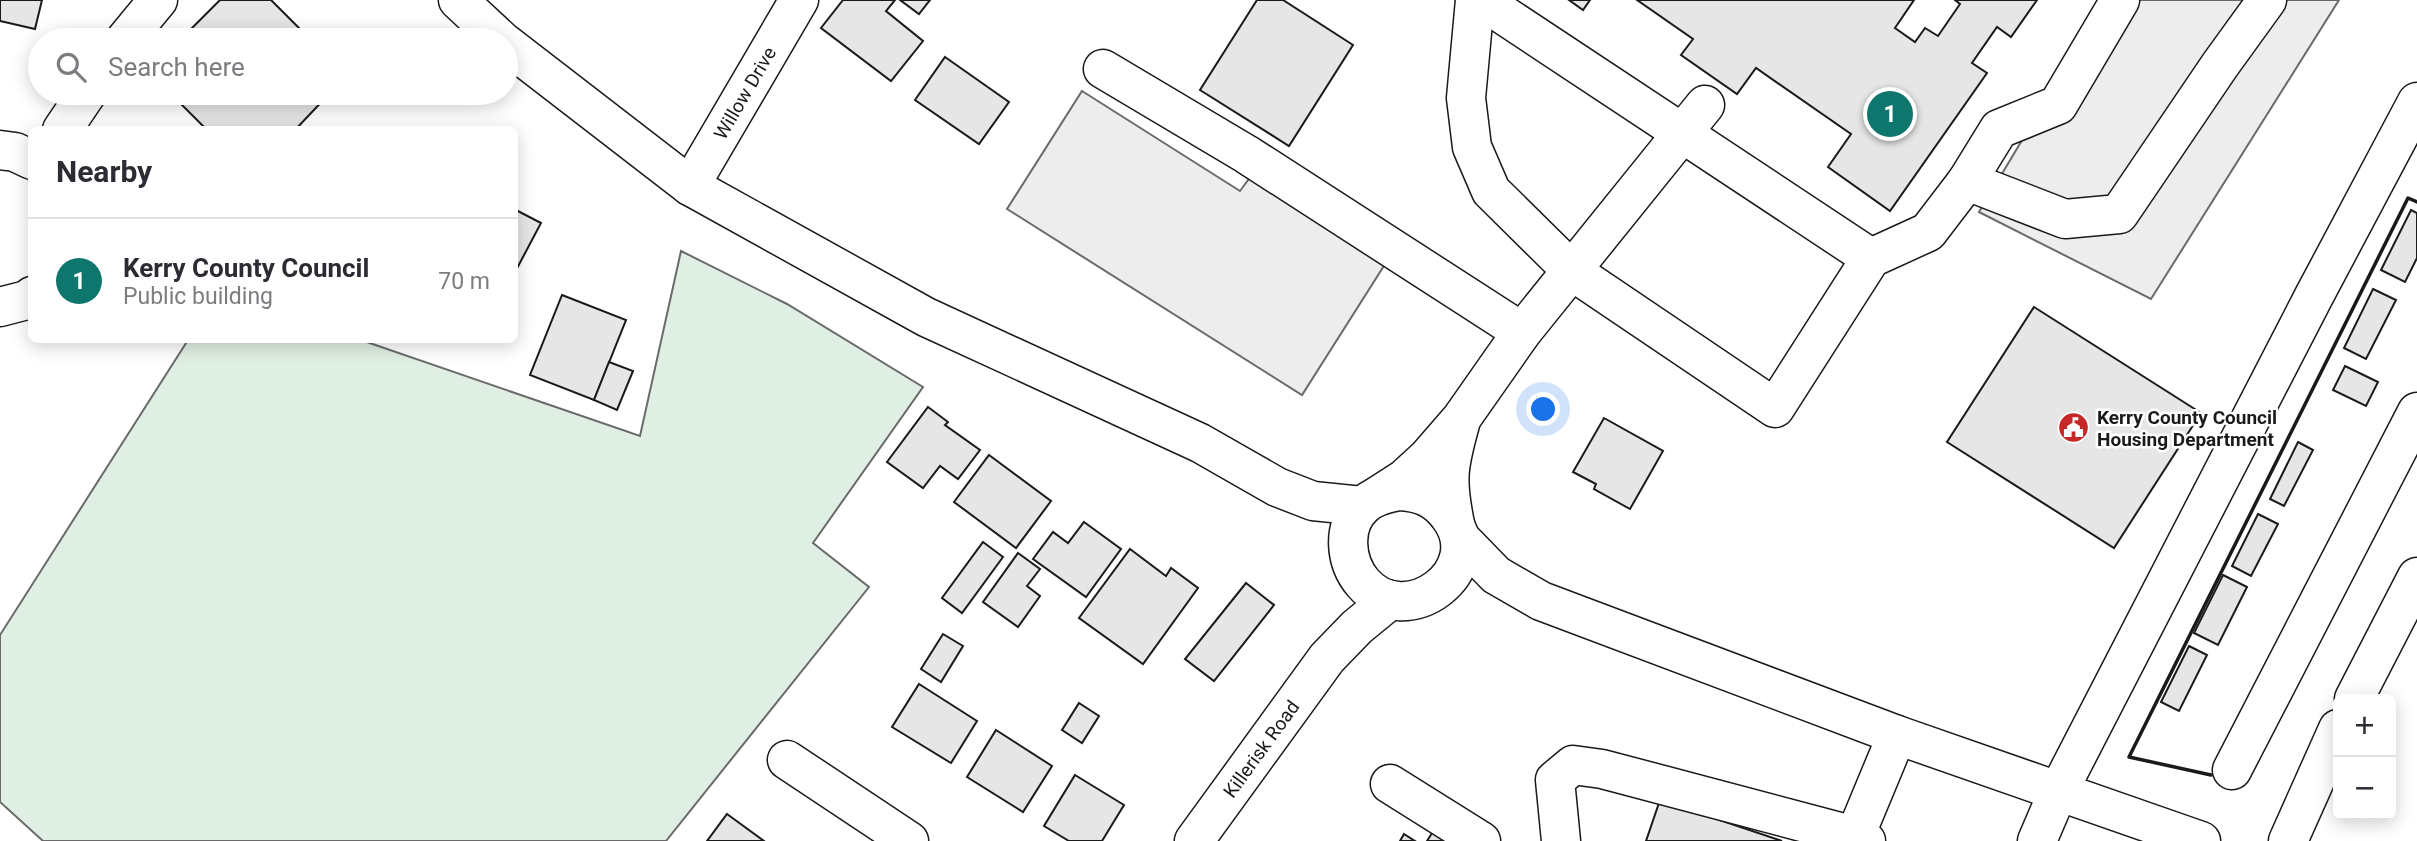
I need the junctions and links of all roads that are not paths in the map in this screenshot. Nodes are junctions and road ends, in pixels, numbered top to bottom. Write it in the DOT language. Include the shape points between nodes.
graph roads {
  1 [pos="158,0"];
  2 [pos="458,0"];
  3 [pos="800,0"];
  4 [pos="1475,0"];
  5 [pos="1481,0"];
  6 [pos="2120,0"];
  7 [pos="2267,0"];
  8 [pos="135,28"];
  9 [pos="488,28"];
  10 [pos="518,53"];
  11 [pos="1103,69"];
  12 [pos="2417,102"];
  13 [pos="79,105"];
  14 [pos="1705,105"];
  15 [pos="65,126"];
  16 [pos="1681,135"];
  17 [pos="0,150"];
  18 [pos="28,158"];
  19 [pos="1967,181"];
  20 [pos="690,186"];
  21 [pos="1871,258"];
  22 [pos="1572,271"];
  23 [pos="28,297"];
  24 [pos="0,307"];
  25 [pos="1522,332"];
  26 [pos="2417,412"];
  27 [pos="1461,419"];
  28 [pos="2408,450"];
  29 [pos="1277,487"];
  30 [pos="1369,501"];
  31 [pos="1458,531"];
  32 [pos="1351,562"];
  33 [pos="2417,577"];
  34 [pos="1438,590"];
  35 [pos="1390,600"];
  36 [pos="1541,601"];
  37 [pos="1327,658"];
  38 [pos="2357,694"];
  39 [pos="1897,735"];
  40 [pos="2333,740"];
  41 [pos="788,760"];
  42 [pos="2232,770"];
  43 [pos="1390,784"];
  44 [pos="2059,792"];
  45 [pos="1860,839"];
  46 [pos="909,841"];
  47 [pos="1194,841"];
  48 [pos="1481,841"];
  49 [pos="1561,841"];
  50 [pos="2036,841"];
  51 [pos="2201,841"];
  52 [pos="2288,841"];
  1 -- 8 [label="main road"];
  2 -- 9 [label="main road"];
  3 -- 20 [label="main road, Willow Drive"];
  4 -- 22 [label="main road" via="1466,98 1472,147 1491,191"];
  5 -- 16 [label="main road"];
  6 -- 19 [label="main road" via="2059,105 1999,129"];
  7 -- 19 [label="main road" via="2119,214 2065,219"];
  10 -- 20 [label="main road"];
  11 -- 25 [label="main road" via="1246,154"];
  12 -- 44 [label="main road"];
  13 -- 15 [label="main road"];
  14 -- 16 [label="main road"];
  16 -- 21 [label="main road"];
  16 -- 22 [label="main road"];
  17 -- 18 [label="main road"];
  19 -- 21 [label="main road" via="1928,232"];
  20 -- 29 [label="main road" via="926,317 1200,443"];
  21 -- 22 [label="main road" via="1775,408"];
  22 -- 25 [label="main road"];
  23 -- 24 [label="main road"];
  25 -- 27 [label="main road"];
  26 -- 28 [label="main road"];
  27 -- 30 [label="main road" via="1404,480"];
  27 -- 31 [label="main road" via="1449,462 1448,488"];
  28 -- 42 [label="main road"];
  29 -- 30 [label="main road" via="1313,502"];
  29 -- 32 [label="main road"];
  30 -- 31 [label="main road" via="1399,491 1418,492 1440,504"];
  30 -- 32 [label="main road" via="1350,528"];
  31 -- 34 [label="main road" via="1458,561"];
  31 -- 36 [label="main road" via="1496,575"];
  32 -- 35 [label="main road" via="1370,590"];
  32 -- 37 [label="main road, Killerisk Road" via="1344,620"];
  33 -- 38 [label="main road"];
  34 -- 35 [label="main road" via="1414,601"];
  34 -- 36 [label="main road"];
  35 -- 37 [label="main road, Killerisk Road"];
  36 -- 39 [label="main road"];
  37 -- 47 [label="main road, Killerisk Road"];
  39 -- 44 [label="main road"];
  39 -- 45 [label="main road"];
  40 -- 52 [label="main road"];
  41 -- 46 [label="main road"];
  43 -- 48 [label="main road"];
  44 -- 50 [label="main road"];
  44 -- 51 [label="main road"];
  45 -- 49 [label="main road" via="1573,765 1555,780"];
}
